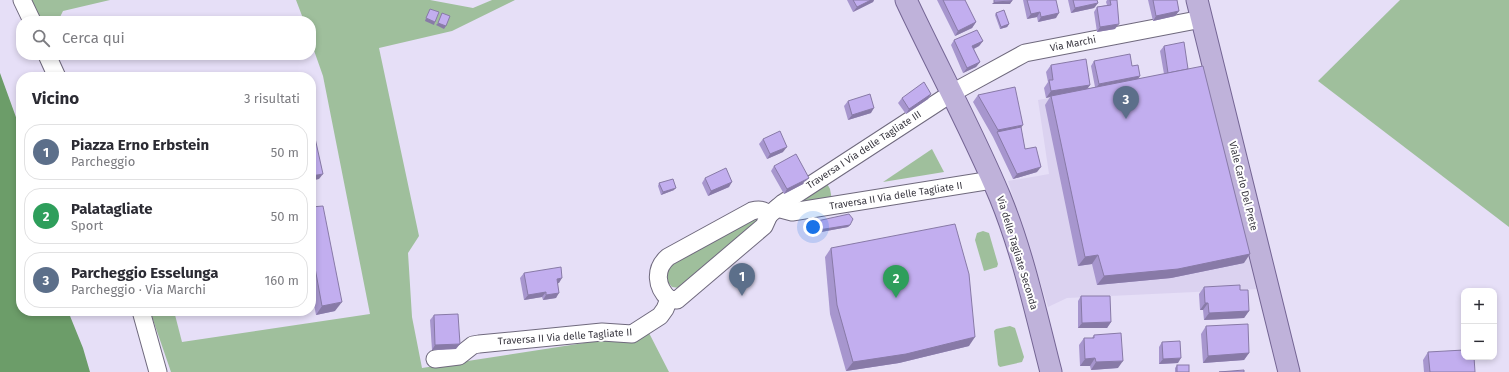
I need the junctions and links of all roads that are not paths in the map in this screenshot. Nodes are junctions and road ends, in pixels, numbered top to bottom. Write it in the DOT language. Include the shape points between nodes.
graph roads {
  1 [pos="22,0"];
  2 [pos="906,0"];
  3 [pos="1200,10"];
  4 [pos="30,16"];
  5 [pos="49,60"];
  6 [pos="55,72"];
  7 [pos="952,93"];
  8 [pos="992,180"];
  9 [pos="773,212"];
  10 [pos="669,299"];
  11 [pos="142,316"];
  12 [pos="435,359"];
  13 [pos="158,372"];
  14 [pos="1051,372"];
  15 [pos="1289,372"];
  1 -- 4 [label="street"];
  2 -- 7 [label="main road, Via delle Tagliate Seconda"];
  3 -- 7 [label="street, Via Marchi" via="1025,53"];
  3 -- 15 [label="main road, Viale Carlo Del Prete"];
  5 -- 6 [label="street"];
  7 -- 8 [label="main road, Via delle Tagliate Seconda"];
  7 -- 9 [label="street, Traversa I Via delle Tagliate III"];
  8 -- 9 [label="street, Traversa II Via delle Tagliate II" via="792,212"];
  8 -- 14 [label="main road, Via delle Tagliate Seconda" via="1023,266"];
  9 -- 10 [label="street" via="764,226 677,300"];
  9 -- 10 [label="street, Traversa II Via delle Tagliate II" via="760,209 752,211 662,262 658,271 658,282 662,293"];
  10 -- 12 [label="street, Traversa II Via delle Tagliate II" via="660,316 632,334 602,332 479,344 459,356"];
  11 -- 13 [label="street"];
}
